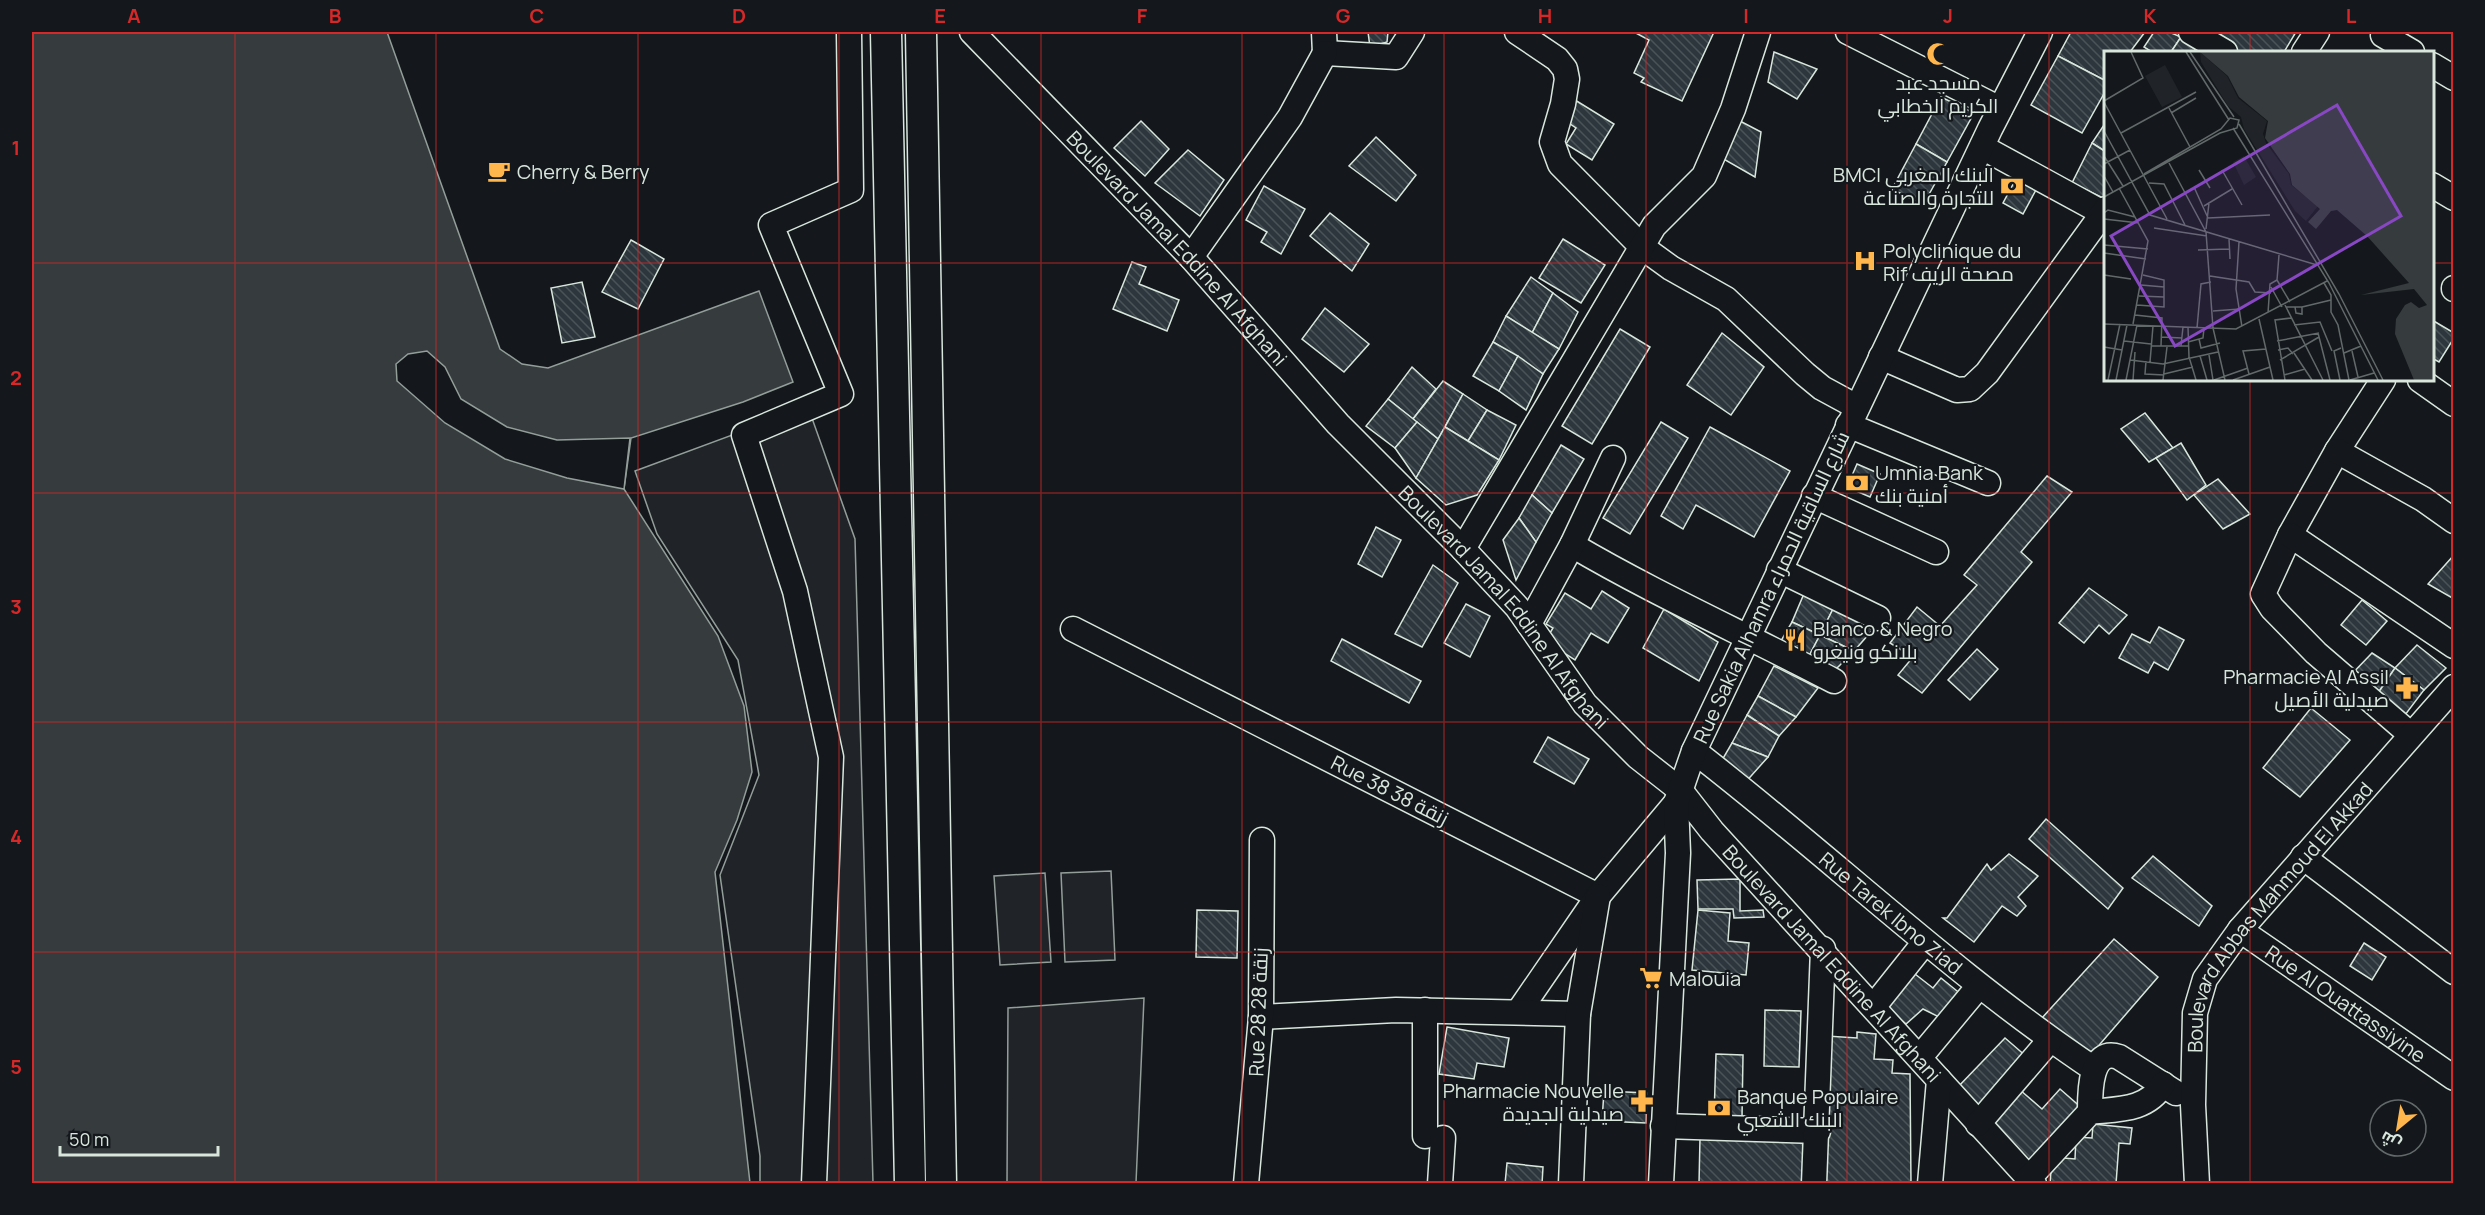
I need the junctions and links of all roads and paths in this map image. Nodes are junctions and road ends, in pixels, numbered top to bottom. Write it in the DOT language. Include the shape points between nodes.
graph roads {
  1 [pos="849,32"];
  2 [pos="886,32"];
  3 [pos="921,32"];
  4 [pos="972,32"];
  5 [pos="1517,32"];
  6 [pos="1758,32"];
  7 [pos="1848,32"];
  8 [pos="2040,32"];
  9 [pos="2192,32"];
  10 [pos="2317,32"];
  11 [pos="1408,35"];
  12 [pos="2380,40"];
  13 [pos="1324,42"];
  14 [pos="2217,50"];
  15 [pos="2305,51"];
  16 [pos="2409,51"];
  17 [pos="2434,66"];
  18 [pos="2454,78"];
  19 [pos="2000,109"];
  20 [pos="1982,147"];
  21 [pos="2434,186"];
  22 [pos="2454,198"];
  23 [pos="2104,211"];
  24 [pos="1642,247"];
  25 [pos="1191,257"];
  26 [pos="1881,357"];
  27 [pos="2382,381"];
  28 [pos="2421,381"];
  29 [pos="2454,404"];
  30 [pos="1853,416"];
  31 [pos="2337,452"];
  32 [pos="1613,458"];
  33 [pos="1988,483"];
  34 [pos="1814,496"];
  35 [pos="2454,521"];
  36 [pos="2290,535"];
  37 [pos="1572,545"];
  38 [pos="1463,549"];
  39 [pos="1936,552"];
  40 [pos="1779,570"];
  41 [pos="1878,618"];
  42 [pos="1529,624"];
  43 [pos="1073,629"];
  44 [pos="1748,635"];
  45 [pos="2454,646"];
  46 [pos="1834,681"];
  47 [pos="2454,687"];
  48 [pos="2410,734"];
  49 [pos="1694,751"];
  50 [pos="1678,797"];
  51 [pos="1262,840"];
  52 [pos="2303,857"];
  53 [pos="1598,896"];
  54 [pos="2240,930"];
  55 [pos="1925,942"];
  56 [pos="1823,949"];
  57 [pos="2454,972"];
  58 [pos="1979,986"];
  59 [pos="1874,1006"];
  60 [pos="1425,1010"];
  61 [pos="1519,1011"];
  62 [pos="1578,1014"];
  63 [pos="1262,1017"];
  64 [pos="2050,1040"];
  65 [pos="1920,1057"];
  66 [pos="2094,1069"];
  67 [pos="2454,1078"];
  68 [pos="1939,1080"];
  69 [pos="2163,1084"];
  70 [pos="2193,1105"];
  71 [pos="2090,1112"];
  72 [pos="1978,1124"];
  73 [pos="1663,1126"];
  74 [pos="1818,1131"];
  75 [pos="2031,1181"];
  76 [pos="2198,1183"];
  77 [pos="814,1184"];
  78 [pos="910,1184"];
  79 [pos="941,1184"];
  80 [pos="1246,1184"];
  81 [pos="1440,1184"];
  82 [pos="1571,1184"];
  83 [pos="1662,1184"];
  84 [pos="1814,1184"];
  85 [pos="1930,1184"];
  1 -- 77 [label="street" via="851,190 771,225 841,394 744,435 795,591 831,757"];
  2 -- 78 [label="main road"];
  3 -- 79 [label="main road"];
  4 -- 25 [label="street, Boulevard Jamal Eddine Al Afghani"];
  5 -- 24 [label="street" via="1563,64 1567,79 1552,142 1555,156"];
  6 -- 24 [label="street" via="1733,109 1704,176 1666,212"];
  7 -- 19 [label="street"];
  8 -- 19 [label="street, Rue Sakia Alhamra شارع الساقية الحمراء"];
  9 -- 14 [label="street"];
  10 -- 15 [label="street"];
  11 -- 13 [label="street" via="1400,54 1393,58"];
  12 -- 16 [label="street"];
  13 -- 25 [label="street" via="1290,117"];
  17 -- 18 [label="street"];
  19 -- 20 [label="street, Rue Sakia Alhamra شارع الساقية الحمراء"];
  20 -- 23 [label="street"];
  20 -- 26 [label="street, Rue Sakia Alhamra شارع الساقية الحمراء"];
  21 -- 22 [label="street"];
  23 -- 26 [label="street" via="1987,374 1974,386 1957,390"];
  24 -- 30 [label="street" via="1726,299"];
  24 -- 38 [label="street"];
  25 -- 38 [label="street, Boulevard Jamal Eddine Al Afghani" via="1338,424"];
  26 -- 30 [label="street, Rue Sakia Alhamra شارع الساقية الحمراء"];
  27 -- 31 [label="street"];
  28 -- 29 [label="street"];
  30 -- 33 [label="street"];
  30 -- 34 [label="street, Rue Sakia Alhamra شارع الساقية الحمراء"];
  31 -- 35 [label="street"];
  31 -- 36 [label="street"];
  32 -- 37 [label="street"];
  34 -- 39 [label="street"];
  34 -- 40 [label="street, Rue Sakia Alhamra شارع الساقية الحمراء"];
  36 -- 45 [label="street"];
  36 -- 48 [label="street" via="2264,591 2265,599 2316,653"];
  37 -- 42 [label="street"];
  37 -- 44 [label="street" via="1640,585"];
  38 -- 42 [label="street, Boulevard Jamal Eddine Al Afghani"];
  40 -- 41 [label="street"];
  40 -- 44 [label="street, Rue Sakia Alhamra شارع الساقية الحمراء"];
  42 -- 50 [label="street, Boulevard Jamal Eddine Al Afghani" via="1593,712"];
  43 -- 53 [label="street, Rue 38 زنقة 38"];
  44 -- 46 [label="street"];
  44 -- 49 [label="street, Rue Sakia Alhamra شارع الساقية الحمراء"];
  47 -- 48 [label="street, Boulevard Abbas Mahmoud El Akkad"];
  48 -- 52 [label="street, Boulevard Abbas Mahmoud El Akkad"];
  49 -- 50 [label="street, Rue Sakia Alhamra شارع الساقية الحمراء"];
  49 -- 55 [label="street, Rue Tarek Ibno Ziad"];
  50 -- 53 [label="street"];
  50 -- 56 [label="street, Boulevard Jamal Eddine Al Afghani"];
  50 -- 73 [label="street, Rue Sakia Alhamra شارع الساقية الحمراء"];
  51 -- 63 [label="street, Rue 28 زنقة 28"];
  52 -- 54 [label="street, Boulevard Abbas Mahmoud El Akkad"];
  52 -- 57 [label="street"];
  53 -- 61 [label="street"];
  53 -- 62 [label="street"];
  54 -- 67 [label="street, Rue Al Ouattassiyine"];
  54 -- 70 [label="street, Boulevard Abbas Mahmoud El Akkad" via="2205,979 2196,1001"];
  55 -- 58 [label="street, Rue Tarek Ibno Ziad"];
  55 -- 59 [label="street"];
  56 -- 59 [label="street, Boulevard Jamal Eddine Al Afghani"];
  56 -- 74 [label="street"];
  58 -- 64 [label="street, Rue Tarek Ibno Ziad"];
  58 -- 65 [label="street"];
  59 -- 65 [label="street, Boulevard Jamal Eddine Al Afghani"];
  60 -- 61 [label="street"];
  60 -- 63 [label="street"];
  60 -- 81 [label="street"];
  61 -- 62 [label="street"];
  62 -- 82 [label="street"];
  63 -- 80 [label="street, Rue 28 زنقة 28"];
  64 -- 66 [label="street, Rue Tarek Ibno Ziad"];
  64 -- 72 [label="street"];
  65 -- 68 [label="street, Boulevard Jamal Eddine Al Afghani"];
  66 -- 69 [label="street" via="2106,1057 2119,1057"];
  66 -- 71 [label="street"];
  68 -- 72 [label="street, Boulevard Jamal Eddine Al Afghani"];
  68 -- 85 [label="street"];
  69 -- 70 [label="street"];
  69 -- 71 [label="street" via="2148,1101 2126,1109"];
  70 -- 76 [label="street, Boulevard Abbas Mahmoud El Akkad"];
  71 -- 75 [label="street"];
  72 -- 75 [label="street, Boulevard Jamal Eddine Al Afghani"];
  73 -- 74 [label="street"];
  73 -- 83 [label="street, Rue Sakia Alhamra شارع الساقية الحمراء"];
  74 -- 84 [label="street"];
}
